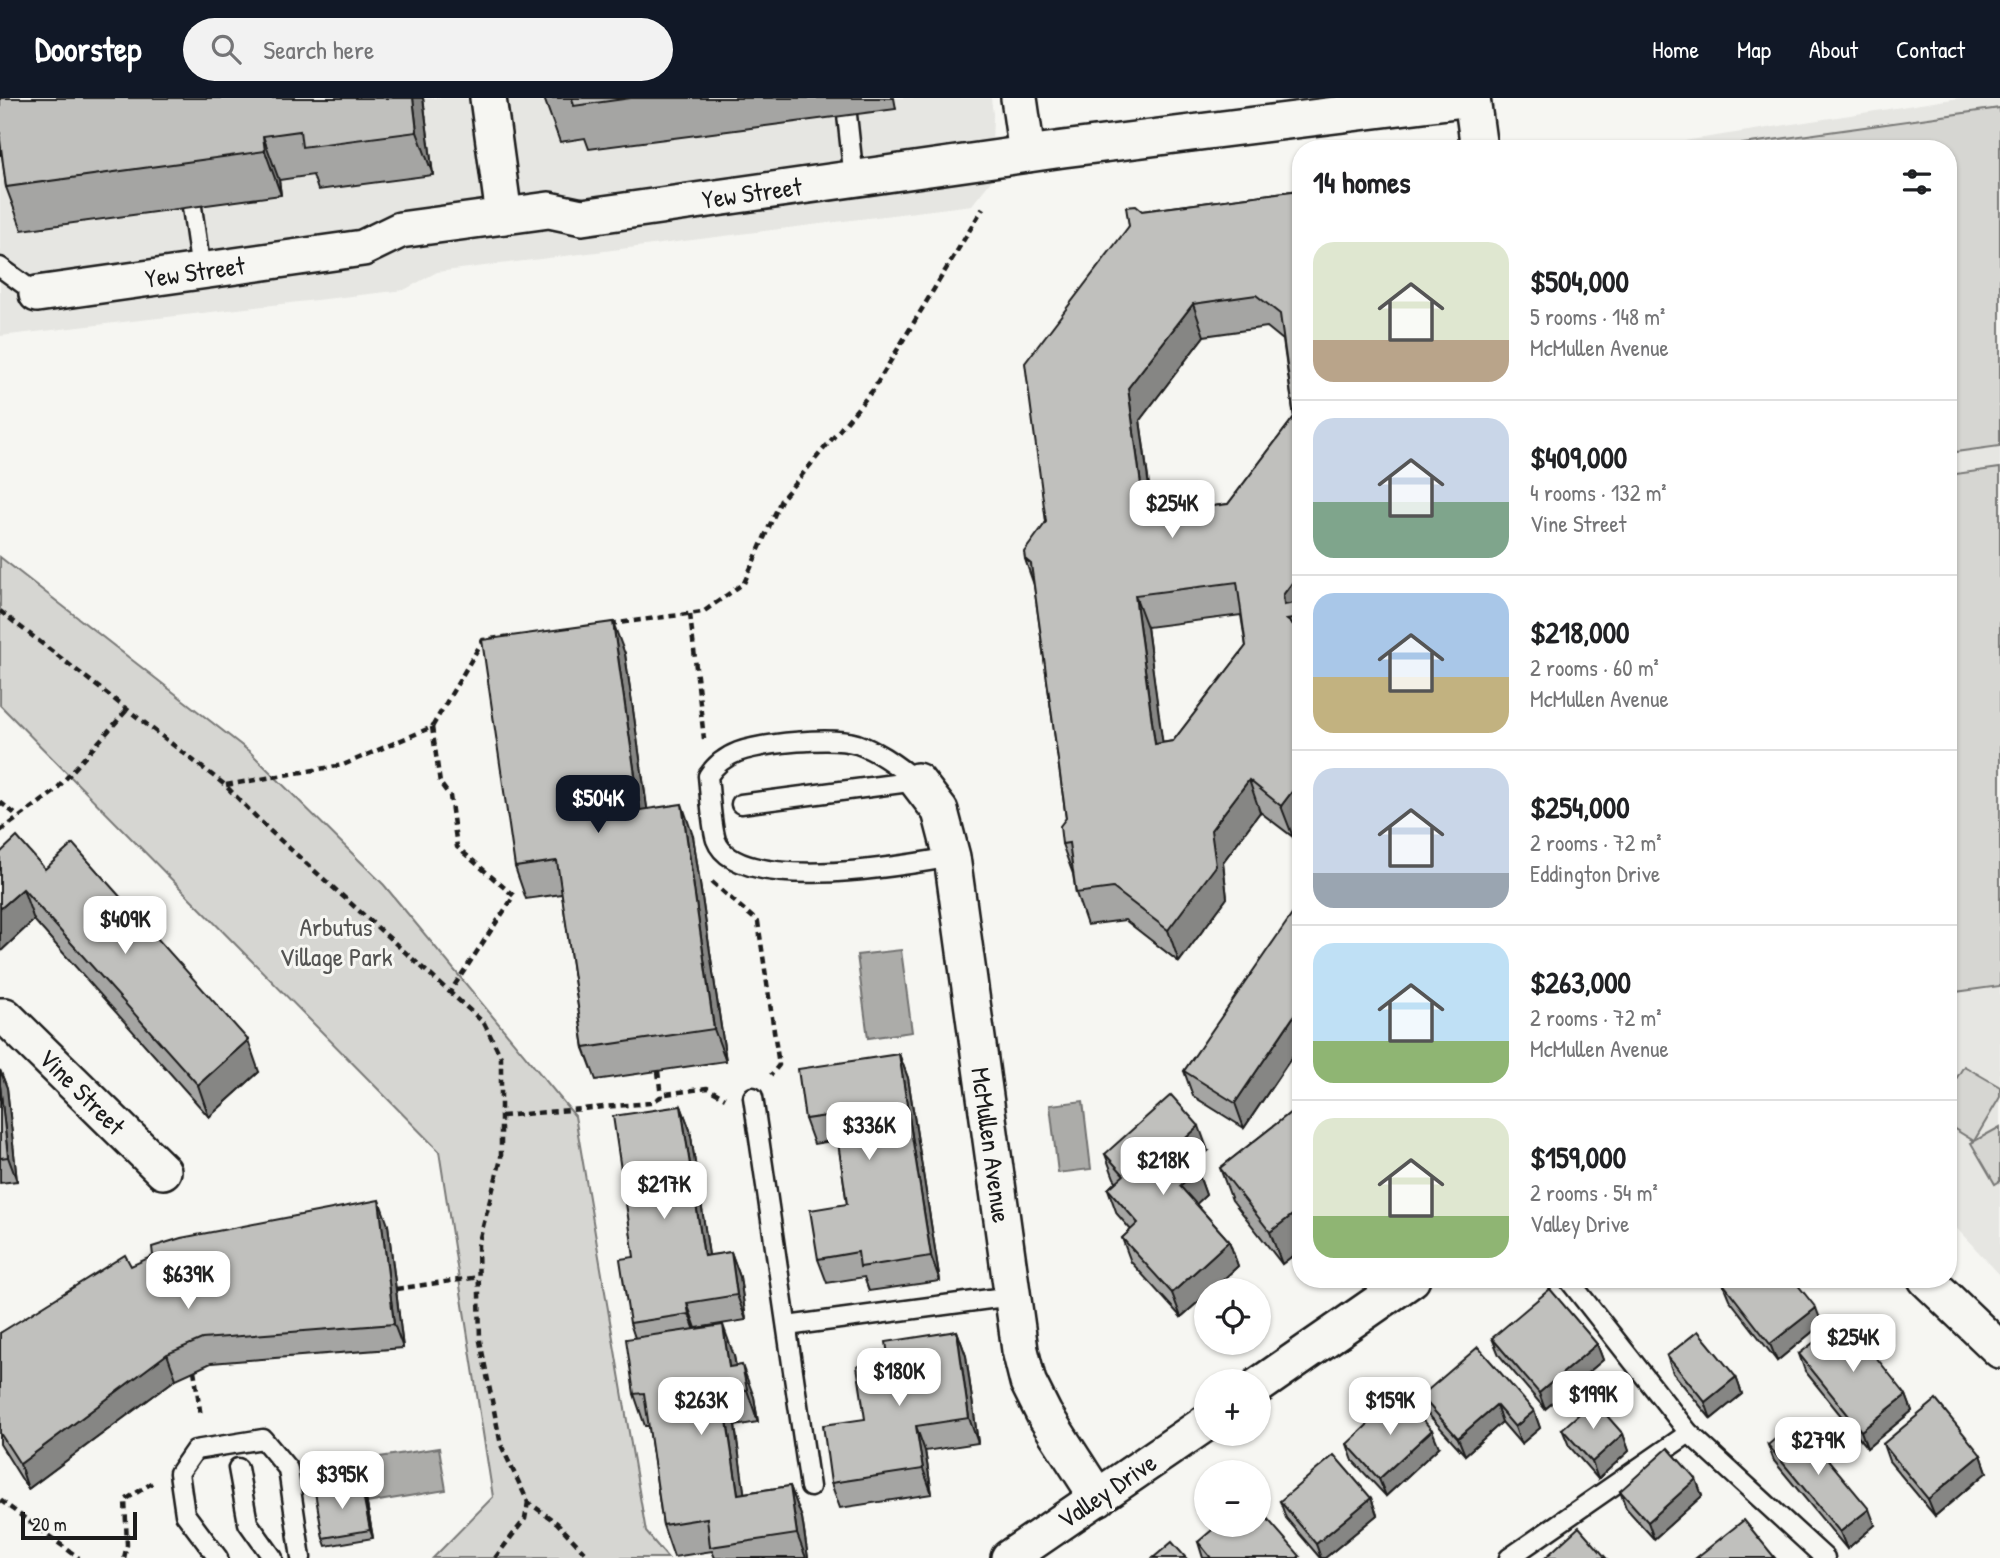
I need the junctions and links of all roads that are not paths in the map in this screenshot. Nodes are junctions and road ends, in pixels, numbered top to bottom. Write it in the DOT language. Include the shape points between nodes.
graph roads {
  1 [pos="488,98"];
  2 [pos="1018,98"];
  3 [pos="1472,98"];
  4 [pos="847,115"];
  5 [pos="1478,140"];
  6 [pos="1027,154"];
  7 [pos="855,179"];
  8 [pos="192,207"];
  9 [pos="503,216"];
  10 [pos="0,267"];
  11 [pos="201,271"];
  12 [pos="37,294"];
  13 [pos="918,781"];
  14 [pos="741,804"];
  15 [pos="952,858"];
  16 [pos="0,1016"];
  17 [pos="753,1097"];
  18 [pos="163,1171"];
  19 [pos="1399,1288"];
  20 [pos="1575,1288"];
  21 [pos="1935,1288"];
  22 [pos="1012,1296"];
  23 [pos="787,1326"];
  24 [pos="2000,1350"];
  25 [pos="1271,1377"];
  26 [pos="1194,1431"];
  27 [pos="1689,1433"];
  28 [pos="238,1468"];
  29 [pos="810,1487"];
  30 [pos="1098,1498"];
  31 [pos="218,1558"];
  32 [pos="273,1558"];
  33 [pos="301,1558"];
  34 [pos="1009,1558"];
  35 [pos="1509,1558"];
  36 [pos="1825,1558"];
  1 -- 9 [label="street"];
  2 -- 6 [label="street"];
  3 -- 5 [label="street"];
  3 -- 6 [label="street, Yew Street"];
  4 -- 7 [label="lane"];
  6 -- 7 [label="street, Yew Street"];
  7 -- 9 [label="street, Yew Street" via="582,218 549,210"];
  8 -- 11 [label="lane"];
  9 -- 11 [label="street, Yew Street" via="400,230 363,248"];
  10 -- 12 [label="lane"];
  11 -- 12 [label="street, Yew Street"];
  13 -- 14 [label="lane"];
  13 -- 15 [label="street, McMullen Avenue" via="940,811"];
  13 -- 15 [label="lane" via="882,755 855,743 818,740 735,753 708,776 716,841 743,864 807,874"];
  15 -- 22 [label="street, McMullen Avenue"];
  16 -- 18 [label="street, Vine Street"];
  17 -- 23 [label="lane"];
  19 -- 25 [label="street"];
  20 -- 27 [label="lane"];
  21 -- 24 [label="street"];
  22 -- 23 [label="lane"];
  22 -- 30 [label="street, McMullen Avenue" via="1028,1381"];
  23 -- 29 [label="lane"];
  26 -- 30 [label="street, Valley Drive"];
  27 -- 35 [label="lane"];
  27 -- 36 [label="lane"];
  28 -- 32 [label="lane" via="248,1523"];
  30 -- 34 [label="street, Valley Drive"];
  31 -- 33 [label="lane" via="185,1514 179,1473 195,1450 263,1439 288,1469"];
}
